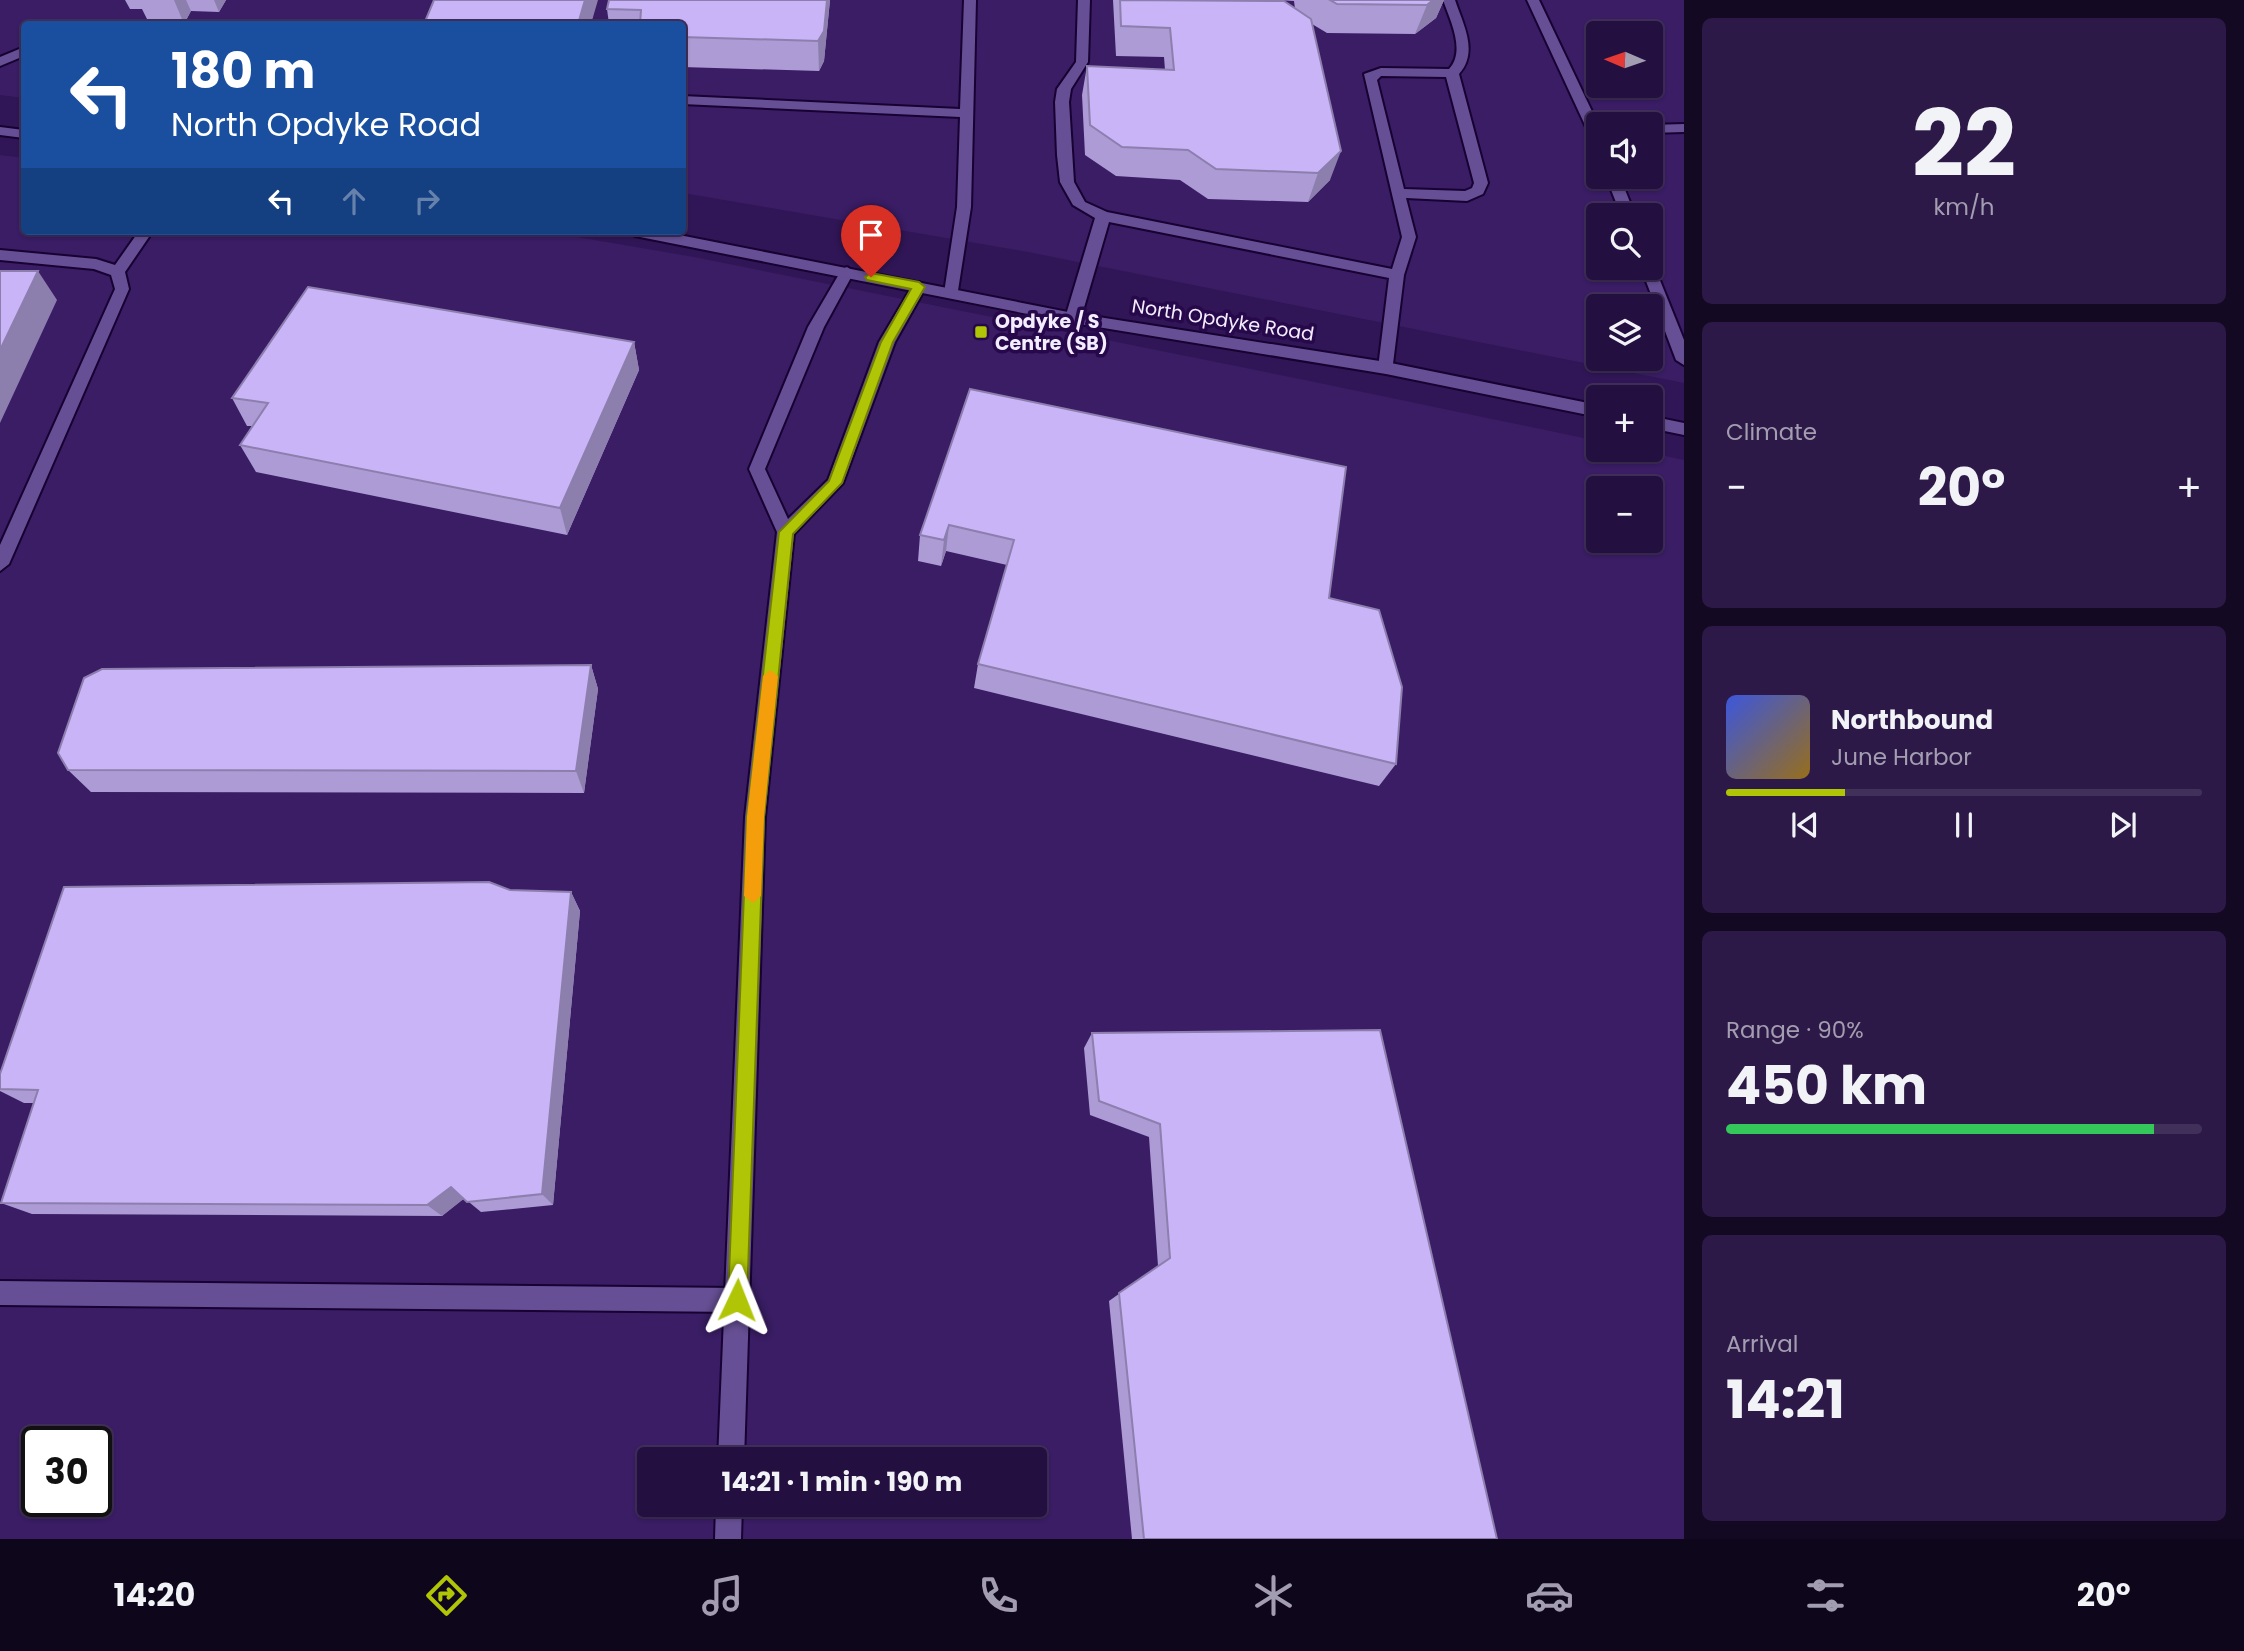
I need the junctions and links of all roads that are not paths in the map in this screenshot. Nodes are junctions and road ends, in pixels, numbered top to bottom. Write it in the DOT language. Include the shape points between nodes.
graph roads {
  1 [pos="970,0"];
  2 [pos="1084,0"];
  3 [pos="1449,0"];
  4 [pos="1533,0"];
  5 [pos="21,52"];
  6 [pos="0,62"];
  7 [pos="1452,73"];
  8 [pos="686,100"];
  9 [pos="1587,112"];
  10 [pos="968,113"];
  11 [pos="1684,128"];
  12 [pos="1663,129"];
  13 [pos="0,131"];
  14 [pos="21,134"];
  15 [pos="1399,193"];
  16 [pos="1103,216"];
  17 [pos="143,235"];
  18 [pos="656,235"];
  19 [pos="0,255"];
  20 [pos="118,272"];
  21 [pos="847,272"];
  22 [pos="1397,275"];
  23 [pos="1653,280"];
  24 [pos="919,287"];
  25 [pos="952,293"];
  26 [pos="1073,318"];
  27 [pos="1684,360"];
  28 [pos="1386,368"];
  29 [pos="1586,409"];
  30 [pos="1663,425"];
  31 [pos="1684,429"];
  32 [pos="786,532"];
  33 [pos="0,564"];
  34 [pos="0,1293"];
  35 [pos="737,1300"];
  36 [pos="731,1447"];
  37 [pos="729,1517"];
  38 [pos="728,1539"];
  1 -- 10 [label="street"];
  2 -- 16 [label="street" via="1082,62 1063,89 1064,155 1068,182 1080,205"];
  3 -- 7 [label="street" via="1465,56 1462,66"];
  4 -- 9 [label="street"];
  5 -- 6 [label="street"];
  7 -- 15 [label="street" via="1481,183 1478,191 1467,196"];
  7 -- 15 [label="street" via="1371,74"];
  8 -- 10 [label="street"];
  10 -- 25 [label="street" via="963,229"];
  11 -- 12 [label="street"];
  13 -- 14 [label="street"];
  15 -- 22 [label="street" via="1409,236"];
  16 -- 22 [label="street"];
  16 -- 26 [label="street"];
  17 -- 20 [label="street"];
  18 -- 21 [label="street, North Opdyke Road"];
  19 -- 20 [label="street" via="96,264"];
  20 -- 33 [label="street" via="122,289"];
  21 -- 24 [label="street, North Opdyke Road"];
  21 -- 32 [label="street" via="816,327 757,469"];
  22 -- 28 [label="street"];
  23 -- 27 [label="street"];
  24 -- 25 [label="street, North Opdyke Road"];
  24 -- 32 [label="street" via="887,342 835,483"];
  25 -- 26 [label="street, North Opdyke Road"];
  26 -- 28 [label="street, North Opdyke Road"];
  28 -- 29 [label="street, North Opdyke Road"];
  30 -- 31 [label="street"];
  32 -- 35 [label="street" via="755,817"];
  34 -- 35 [label="street"];
  35 -- 36 [label="street"];
  37 -- 38 [label="street"];
}
